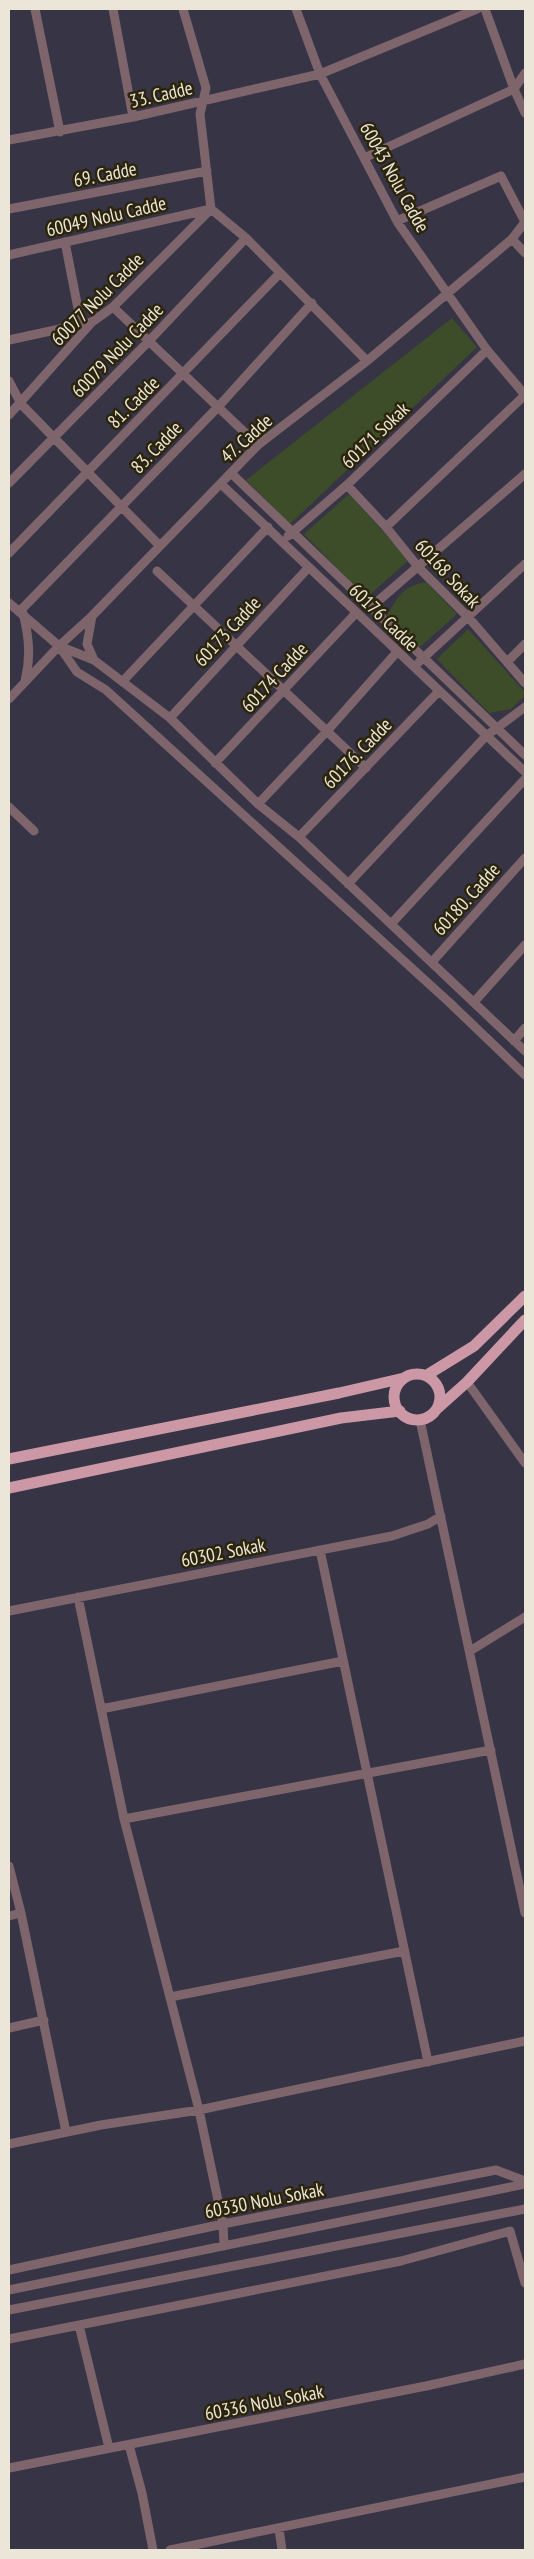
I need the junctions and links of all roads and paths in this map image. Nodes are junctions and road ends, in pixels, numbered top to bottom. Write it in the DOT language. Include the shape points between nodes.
graph roads {
  1 [pos="35,9"];
  2 [pos="113,9"];
  3 [pos="183,9"];
  4 [pos="296,9"];
  5 [pos="478,9"];
  6 [pos="485,9"];
  7 [pos="320,74"];
  8 [pos="525,74"];
  9 [pos="514,89"];
  10 [pos="202,101"];
  11 [pos="525,113"];
  12 [pos="133,117"];
  13 [pos="60,132"];
  14 [pos="9,140"];
  15 [pos="364,158"];
  16 [pos="207,171"];
  17 [pos="9,209"];
  18 [pos="211,209"];
  19 [pos="397,221"];
  20 [pos="525,222"];
  21 [pos="246,238"];
  22 [pos="512,239"];
  23 [pos="65,242"];
  24 [pos="525,253"];
  25 [pos="9,255"];
  26 [pos="280,273"];
  27 [pos="447,292"];
  28 [pos="312,303"];
  29 [pos="113,307"];
  30 [pos="92,322"];
  31 [pos="81,324"];
  32 [pos="9,340"];
  33 [pos="149,342"];
  34 [pos="487,350"];
  35 [pos="367,361"];
  36 [pos="183,374"];
  37 [pos="9,381"];
  38 [pos="525,395"];
  39 [pos="21,404"];
  40 [pos="218,407"];
  41 [pos="9,416"];
  42 [pos="54,437"];
  43 [pos="258,445"];
  44 [pos="87,472"];
  45 [pos="231,472"];
  46 [pos="525,474"];
  47 [pos="9,483"];
  48 [pos="221,484"];
  49 [pos="347,485"];
  50 [pos="121,507"];
  51 [pos="268,527"];
  52 [pos="386,527"];
  53 [pos="292,533"];
  54 [pos="282,541"];
  55 [pos="160,546"];
  56 [pos="9,553"];
  57 [pos="525,564"];
  58 [pos="309,567"];
  59 [pos="419,568"];
  60 [pos="156,572"];
  61 [pos="9,603"];
  62 [pos="193,606"];
  63 [pos="370,608"];
  64 [pos="21,612"];
  65 [pos="356,613"];
  66 [pos="92,616"];
  67 [pos="468,618"];
  68 [pos="525,644"];
  69 [pos="235,645"];
  70 [pos="58,646"];
  71 [pos="397,652"];
  72 [pos="422,658"];
  73 [pos="94,660"];
  74 [pos="508,661"];
  75 [pos="414,668"];
  76 [pos="122,681"];
  77 [pos="25,682"];
  78 [pos="525,683"];
  79 [pos="9,684"];
  80 [pos="282,690"];
  81 [pos="17,691"];
  82 [pos="439,692"];
  83 [pos="9,700"];
  84 [pos="525,707"];
  85 [pos="170,718"];
  86 [pos="496,728"];
  87 [pos="327,731"];
  88 [pos="486,736"];
  89 [pos="525,755"];
  90 [pos="215,763"];
  91 [pos="366,768"];
  92 [pos="525,772"];
  93 [pos="525,779"];
  94 [pos="258,804"];
  95 [pos="9,808"];
  96 [pos="34,831"];
  97 [pos="300,837"];
  98 [pos="525,858"];
  99 [pos="348,884"];
  100 [pos="391,924"];
  101 [pos="525,945"];
  102 [pos="432,962"];
  103 [pos="474,1002"];
  104 [pos="525,1028"];
  105 [pos="514,1041"];
  106 [pos="525,1051"];
  107 [pos="525,1075"];
  108 [pos="525,1296"];
  109 [pos="525,1320"];
  110 [pos="427,1375"];
  111 [pos="404,1378"];
  112 [pos="467,1382"];
  113 [pos="438,1408"];
  114 [pos="400,1412"];
  115 [pos="420,1420"];
  116 [pos="9,1459"];
  117 [pos="525,1463"];
  118 [pos="9,1488"];
  119 [pos="441,1516"];
  120 [pos="320,1550"];
  121 [pos="78,1597"];
  122 [pos="9,1611"];
  123 [pos="525,1617"];
  124 [pos="470,1651"];
  125 [pos="343,1661"];
  126 [pos="101,1709"];
  127 [pos="491,1750"];
  128 [pos="367,1775"];
  129 [pos="124,1819"];
  130 [pos="9,1866"];
  131 [pos="524,1899"];
  132 [pos="21,1913"];
  133 [pos="525,1913"];
  134 [pos="9,1916"];
  135 [pos="404,1951"];
  136 [pos="170,1997"];
  137 [pos="44,2020"];
  138 [pos="9,2028"];
  139 [pos="525,2041"];
  140 [pos="428,2062"];
  141 [pos="199,2110"];
  142 [pos="66,2132"];
  143 [pos="9,2144"];
  144 [pos="525,2183"];
  145 [pos="525,2209"];
  146 [pos="223,2224"];
  147 [pos="224,2246"];
  148 [pos="9,2270"];
  149 [pos="525,2283"];
  150 [pos="9,2290"];
  151 [pos="9,2310"];
  152 [pos="79,2326"];
  153 [pos="9,2339"];
  154 [pos="525,2364"];
  155 [pos="129,2445"];
  156 [pos="109,2448"];
  157 [pos="9,2468"];
  158 [pos="525,2477"];
  159 [pos="279,2529"];
  160 [pos="153,2550"];
  161 [pos="170,2550"];
  162 [pos="282,2550"];
  1 -- 13 [label="street"];
  2 -- 12 [label="street"];
  3 -- 10 [label="street" via="206,88"];
  4 -- 7 [label="street, 60043 Nolu Cadde"];
  5 -- 7 [label="street, 33. Cadde"];
  6 -- 9 [label="street"];
  7 -- 10 [label="street, 33. Cadde"];
  7 -- 15 [label="street, 60043 Nolu Cadde"];
  8 -- 9 [label="street"];
  9 -- 11 [label="street"];
  9 -- 15 [label="street"];
  10 -- 12 [label="street, 33. Cadde"];
  10 -- 16 [label="street" via="200,114"];
  12 -- 13 [label="street, 33. Cadde"];
  13 -- 14 [label="street, 33. Cadde"];
  15 -- 19 [label="street, 60043 Nolu Cadde"];
  16 -- 17 [label="street, 69. Cadde"];
  16 -- 18 [label="street"];
  18 -- 21 [label="street"];
  18 -- 23 [label="street, 60049 Nolu Cadde"];
  18 -- 29 [label="street, 60077 Nolu Cadde"];
  19 -- 20 [label="street" via="501,176"];
  19 -- 27 [label="street, 60043 Nolu Cadde"];
  20 -- 22 [label="street, 47. Cadde"];
  21 -- 26 [label="street"];
  21 -- 33 [label="street, 60079 Nolu Cadde"];
  22 -- 24 [label="street"];
  22 -- 27 [label="street, 47. Cadde"];
  23 -- 25 [label="street, 60049 Nolu Cadde"];
  23 -- 31 [label="street"];
  26 -- 28 [label="street"];
  26 -- 36 [label="street, 81. Cadde"];
  27 -- 34 [label="street, 60043 Nolu Cadde"];
  27 -- 35 [label="street, 47. Cadde"];
  28 -- 35 [label="street"];
  28 -- 40 [label="street, 83. Cadde"];
  29 -- 30 [label="street, 60077 Nolu Cadde"];
  29 -- 33 [label="street"];
  30 -- 31 [label="street"];
  30 -- 39 [label="street, 60077 Nolu Cadde"];
  31 -- 32 [label="street"];
  33 -- 36 [label="street"];
  33 -- 42 [label="street, 60079 Nolu Cadde"];
  34 -- 38 [label="street, 60043 Nolu Cadde"];
  34 -- 49 [label="street, 60171 Sokak"];
  35 -- 43 [label="street, 47. Cadde"];
  36 -- 40 [label="street"];
  36 -- 44 [label="street, 81. Cadde"];
  37 -- 39 [label="street"];
  38 -- 52 [label="street"];
  39 -- 41 [label="street, 60077 Nolu Cadde"];
  39 -- 42 [label="street"];
  40 -- 43 [label="street"];
  40 -- 50 [label="street, 83. Cadde"];
  42 -- 44 [label="street"];
  42 -- 47 [label="street, 60079 Nolu Cadde"];
  43 -- 45 [label="street, 47. Cadde"];
  44 -- 50 [label="street"];
  44 -- 56 [label="street, 81. Cadde"];
  45 -- 48 [label="street, 47. Cadde"];
  45 -- 53 [label="street"];
  46 -- 59 [label="street"];
  48 -- 51 [label="street, 60176 Cadde"];
  48 -- 55 [label="street, 47. Cadde"];
  49 -- 52 [label="street, 60168 Sokak"];
  49 -- 53 [label="street, 60171 Sokak"];
  50 -- 55 [label="street"];
  50 -- 64 [label="street, 83. Cadde"];
  51 -- 54 [label="street, 60176 Cadde"];
  51 -- 62 [label="street"];
  52 -- 59 [label="street, 60168 Sokak"];
  53 -- 54 [label="street, 60171 Sokak"];
  53 -- 63 [label="street"];
  54 -- 58 [label="street, 60176 Cadde"];
  55 -- 66 [label="street, 47. Cadde"];
  57 -- 67 [label="street"];
  58 -- 65 [label="street, 60176 Cadde"];
  58 -- 69 [label="street, 60173 Cadde"];
  59 -- 63 [label="street"];
  59 -- 67 [label="street, 60168 Sokak"];
  60 -- 62 [label="street"];
  61 -- 64 [label="street"];
  62 -- 69 [label="street"];
  62 -- 76 [label="street"];
  63 -- 72 [label="street"];
  64 -- 70 [label="street"];
  64 -- 77 [label="street" via="30,638"];
  65 -- 71 [label="street, 60176 Cadde"];
  65 -- 80 [label="street, 60174 Cadde"];
  66 -- 70 [label="street, 47. Cadde"];
  66 -- 73 [label="street" via="87,644"];
  67 -- 72 [label="street"];
  67 -- 74 [label="street, 60168 Sokak"];
  68 -- 74 [label="street"];
  69 -- 80 [label="street"];
  69 -- 85 [label="street, 60173 Cadde"];
  70 -- 73 [label="street"];
  70 -- 77 [label="street, 47. Cadde"];
  70 -- 107 [label="street" via="76,672 106,690"];
  71 -- 75 [label="street, 60176 Cadde"];
  71 -- 87 [label="street"];
  72 -- 75 [label="street"];
  72 -- 86 [label="street"];
  73 -- 76 [label="street"];
  74 -- 78 [label="street, 60168 Sokak"];
  75 -- 82 [label="street, 60176 Cadde"];
  76 -- 85 [label="street"];
  77 -- 81 [label="street, 47. Cadde"];
  79 -- 81 [label="street"];
  80 -- 87 [label="street"];
  80 -- 90 [label="street, 60174 Cadde"];
  81 -- 83 [label="street, 47. Cadde"];
  82 -- 88 [label="street, 60176 Cadde"];
  82 -- 91 [label="street, 60176. Cadde"];
  84 -- 86 [label="street"];
  85 -- 90 [label="street"];
  86 -- 88 [label="street"];
  86 -- 89 [label="street"];
  87 -- 91 [label="street"];
  87 -- 94 [label="street"];
  88 -- 92 [label="street, 60176 Cadde"];
  88 -- 99 [label="street"];
  90 -- 94 [label="street"];
  91 -- 97 [label="street, 60176. Cadde"];
  93 -- 100 [label="street"];
  94 -- 97 [label="street"];
  95 -- 96 [label="street"];
  97 -- 99 [label="street"];
  98 -- 102 [label="street, 60180. Cadde"];
  99 -- 100 [label="street"];
  100 -- 102 [label="street"];
  101 -- 103 [label="street"];
  102 -- 103 [label="street"];
  103 -- 105 [label="street"];
  104 -- 105 [label="street"];
  105 -- 106 [label="street"];
  108 -- 110 [label="main road" via="474,1346"];
  109 -- 112 [label="main road"];
  110 -- 111 [label="main road" via="411,1374"];
  110 -- 113 [label="main road" via="438,1386"];
  111 -- 114 [label="main road" via="395,1390"];
  111 -- 116 [label="main road" via="339,1394"];
  112 -- 113 [label="main road"];
  112 -- 117 [label="street"];
  113 -- 115 [label="main road"];
  114 -- 115 [label="main road"];
  114 -- 118 [label="main road" via="341,1418"];
  115 -- 119 [label="street"];
  119 -- 120 [label="street, 60302 Sokak" via="392,1536"];
  119 -- 124 [label="street"];
  120 -- 121 [label="street, 60302 Sokak"];
  120 -- 125 [label="street"];
  121 -- 122 [label="street, 60302 Sokak"];
  121 -- 126 [label="street"];
  123 -- 124 [label="street"];
  124 -- 127 [label="street"];
  125 -- 126 [label="street"];
  125 -- 128 [label="street"];
  126 -- 129 [label="street"];
  127 -- 128 [label="street"];
  127 -- 131 [label="street"];
  128 -- 129 [label="street"];
  128 -- 135 [label="street"];
  129 -- 136 [label="street"];
  130 -- 132 [label="street"];
  131 -- 133 [label="street"];
  132 -- 134 [label="street"];
  132 -- 137 [label="street"];
  135 -- 136 [label="street"];
  135 -- 140 [label="street"];
  136 -- 141 [label="street"];
  137 -- 138 [label="street"];
  137 -- 142 [label="street"];
  139 -- 140 [label="street"];
  140 -- 141 [label="street"];
  141 -- 142 [label="street"];
  141 -- 146 [label="street"];
  142 -- 143 [label="street"];
  144 -- 146 [label="street, 60330 Nolu Sokak" via="496,2170"];
  144 -- 147 [label="street"];
  145 -- 151 [label="street"];
  146 -- 147 [label="street"];
  146 -- 148 [label="street, 60330 Nolu Sokak"];
  147 -- 150 [label="street"];
  149 -- 152 [label="street" via="510,2231 401,2261"];
  152 -- 153 [label="street"];
  152 -- 156 [label="street"];
  154 -- 155 [label="street, 60336 Nolu Sokak"];
  155 -- 156 [label="street, 60336 Nolu Sokak"];
  155 -- 160 [label="street"];
  156 -- 157 [label="street, 60336 Nolu Sokak"];
  158 -- 159 [label="street"];
  159 -- 161 [label="street"];
  159 -- 162 [label="street"];
}
